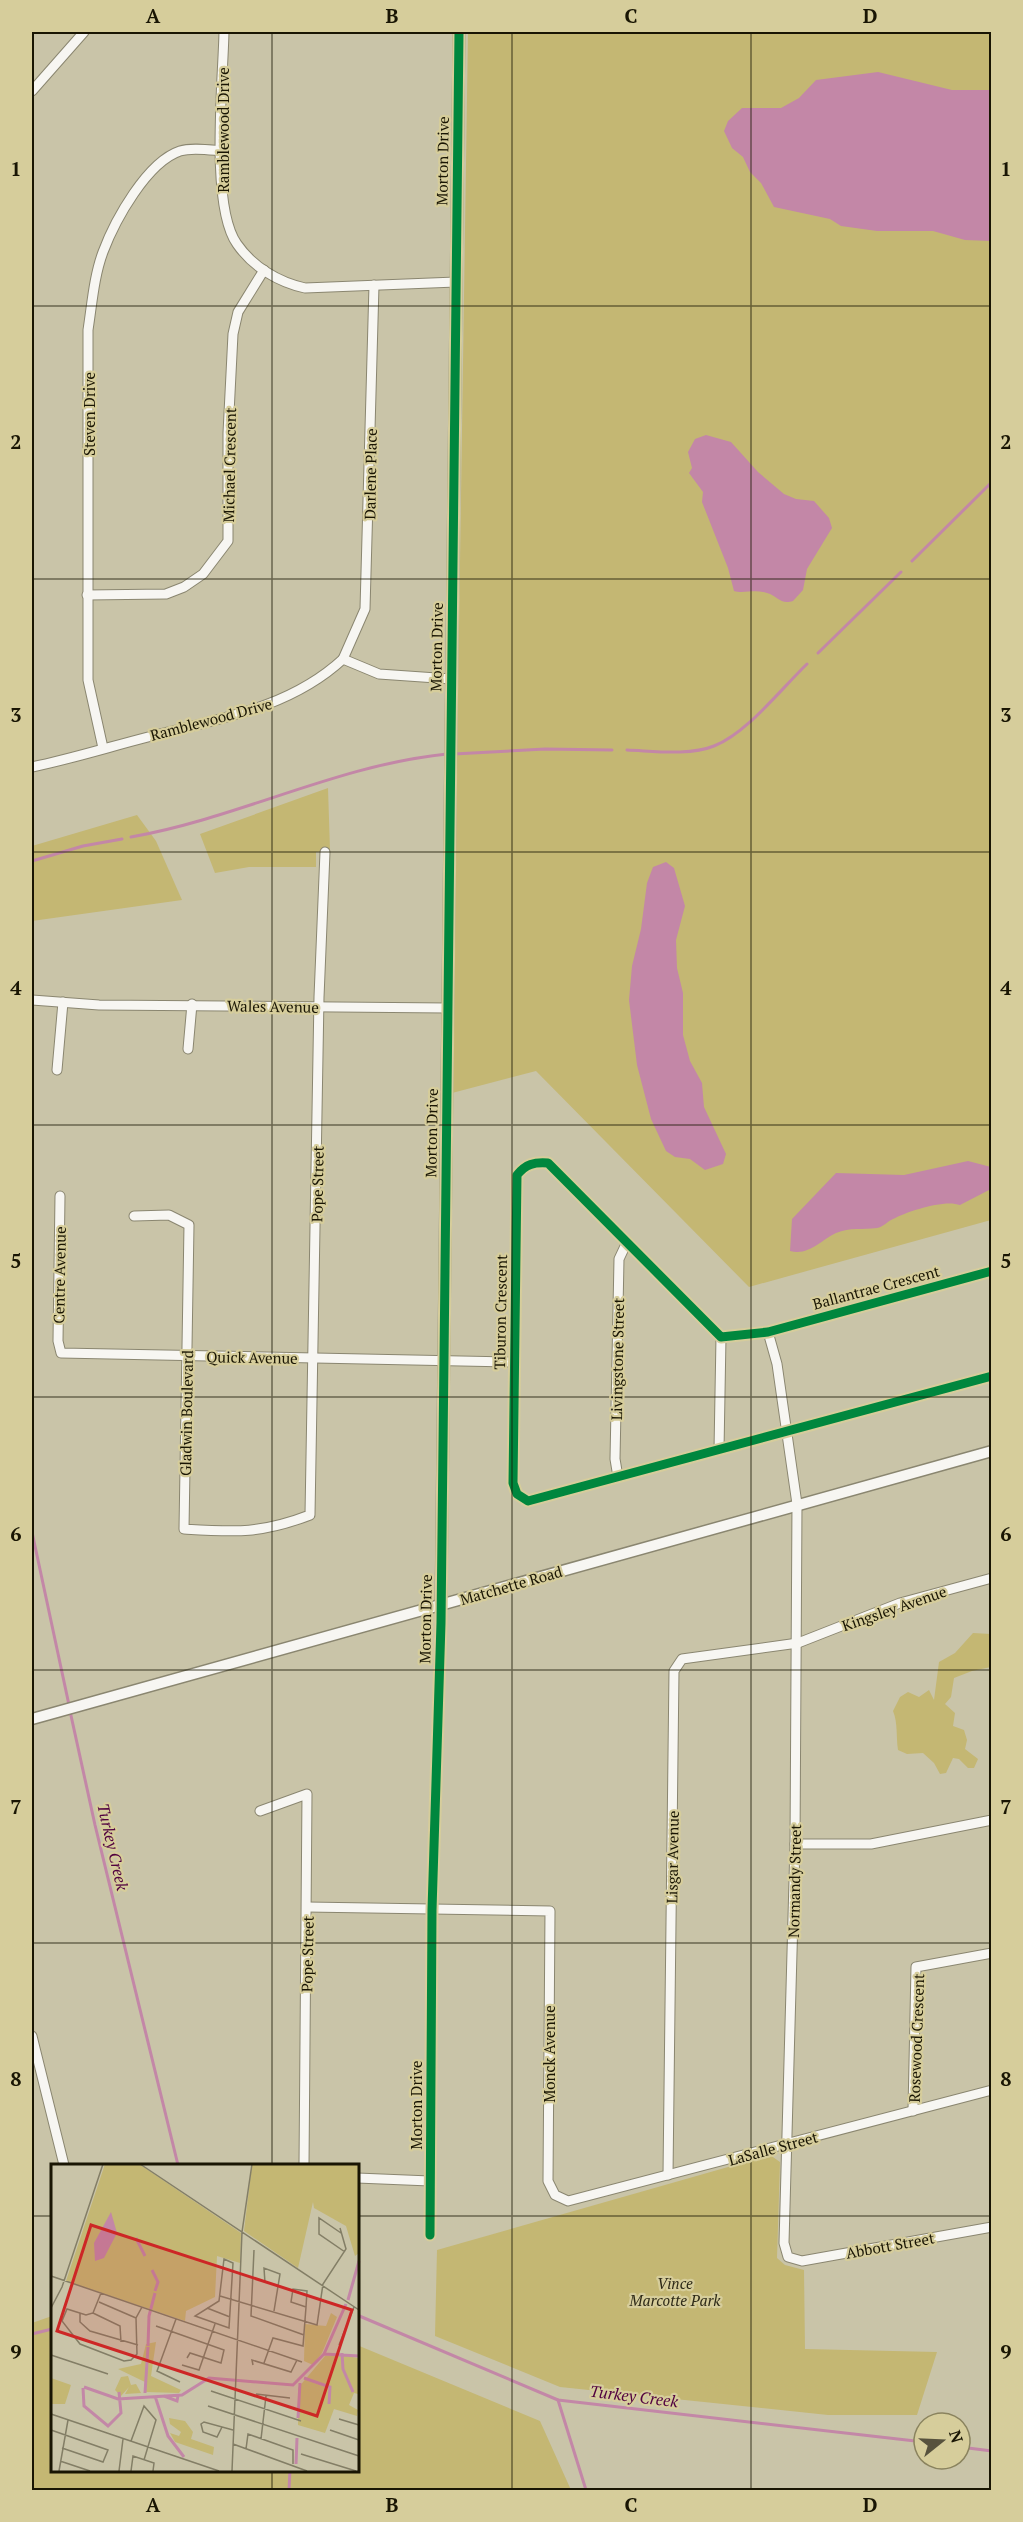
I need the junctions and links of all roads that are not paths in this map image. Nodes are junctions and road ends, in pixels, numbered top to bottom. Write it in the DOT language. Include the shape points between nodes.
graph roads {
  1 [pos="84,32"];
  2 [pos="224,32"];
  3 [pos="459,32"];
  4 [pos="32,91"];
  5 [pos="222,151"];
  6 [pos="264,270"];
  7 [pos="456,282"];
  8 [pos="374,285"];
  9 [pos="87,595"];
  10 [pos="343,659"];
  11 [pos="451,679"];
  12 [pos="103,748"];
  13 [pos="32,767"];
  14 [pos="325,852"];
  15 [pos="32,1000"];
  16 [pos="63,1002"];
  17 [pos="192,1004"];
  18 [pos="319,1006"];
  19 [pos="447,1008"];
  20 [pos="188,1050"];
  21 [pos="57,1070"];
  22 [pos="60,1196"];
  23 [pos="134,1216"];
  24 [pos="627,1242"];
  25 [pos="992,1271"];
  26 [pos="768,1332"];
  27 [pos="721,1337"];
  28 [pos="61,1353"];
  29 [pos="187,1357"];
  30 [pos="314,1358"];
  31 [pos="443,1359"];
  32 [pos="514,1362"];
  33 [pos="992,1376"];
  34 [pos="788,1432"];
  35 [pos="719,1450"];
  36 [pos="992,1451"];
  37 [pos="618,1477"];
  38 [pos="797,1504"];
  39 [pos="310,1515"];
  40 [pos="992,1578"];
  41 [pos="441,1605"];
  42 [pos="798,1642"];
  43 [pos="34,1719"];
  44 [pos="260,1811"];
  45 [pos="992,1820"];
  46 [pos="795,1844"];
  47 [pos="307,1907"];
  48 [pos="432,1910"];
  49 [pos="992,1953"];
  50 [pos="32,2036"];
  51 [pos="992,2090"];
  52 [pos="913,2111"];
  53 [pos="789,2144"];
  54 [pos="64,2164"];
  55 [pos="304,2164"];
  56 [pos="668,2175"];
  57 [pos="358,2178"];
  58 [pos="430,2181"];
  59 [pos="555,2195"];
  60 [pos="992,2227"];
  61 [pos="430,2235"];
  62 [pos="788,2257"];
  1 -- 4 [label="street"];
  2 -- 5 [label="street, Ramblewood Drive"];
  3 -- 7 [label="street, Morton Drive"];
  5 -- 6 [label="street, Ramblewood Drive" via="223,208 237,244"];
  5 -- 9 [label="street, Steven Drive" via="182,151 163,160 124,211 103,252 88,330"];
  6 -- 8 [label="street, Ramblewood Drive" via="282,283 305,288"];
  6 -- 9 [label="street, Michael Crescent" via="238,312 233,334 228,541 203,574 166,594"];
  7 -- 8 [label="street, Ramblewood Drive"];
  7 -- 11 [label="street, Morton Drive"];
  8 -- 10 [label="street, Darlene Place" via="365,609"];
  9 -- 12 [label="street, Steven Drive" via="88,680"];
  10 -- 11 [label="street" via="379,674"];
  10 -- 12 [label="street, Ramblewood Drive" via="327,674 273,704"];
  11 -- 19 [label="street, Morton Drive"];
  12 -- 13 [label="street, Ramblewood Drive"];
  14 -- 18 [label="street, Pope Street"];
  15 -- 16 [label="street, Wales Avenue"];
  16 -- 17 [label="street, Wales Avenue"];
  16 -- 21 [label="street"];
  17 -- 18 [label="street, Wales Avenue"];
  17 -- 20 [label="street"];
  18 -- 19 [label="street, Wales Avenue"];
  18 -- 30 [label="street, Pope Street"];
  19 -- 31 [label="street, Morton Drive"];
  22 -- 28 [label="street, Centre Avenue"];
  23 -- 29 [label="street, Gladwin Boulevard" via="170,1215 189,1225"];
  24 -- 27 [label="street, Tiburon Crescent"];
  24 -- 32 [label="street, Tiburon Crescent" via="548,1163 524,1167 517,1175"];
  24 -- 37 [label="street, Livingstone Street" via="619,1259 615,1459"];
  25 -- 26 [label="street, Ballantrae Crescent"];
  26 -- 27 [label="street"];
  26 -- 34 [label="street, Normandy Street"];
  27 -- 35 [label="street"];
  28 -- 29 [label="street, Quick Avenue"];
  29 -- 30 [label="street, Quick Avenue"];
  29 -- 39 [label="street, Gladwin Boulevard" via="184,1529 247,1533"];
  30 -- 31 [label="street, Quick Avenue"];
  30 -- 39 [label="street, Pope Street"];
  31 -- 32 [label="street, Quick Avenue"];
  31 -- 41 [label="street, Morton Drive"];
  32 -- 37 [label="street, Tiburon Crescent" via="513,1483 517,1494 528,1501"];
  33 -- 34 [label="street"];
  34 -- 35 [label="street, Tiburon Crescent"];
  34 -- 38 [label="street, Normandy Street"];
  35 -- 37 [label="street, Tiburon Crescent"];
  36 -- 38 [label="street, Matchette Road"];
  38 -- 41 [label="street, Matchette Road"];
  38 -- 42 [label="street, Normandy Street"];
  40 -- 42 [label="street, Kingsley Avenue" via="900,1603"];
  41 -- 43 [label="street, Matchette Road"];
  41 -- 48 [label="street, Morton Drive"];
  42 -- 46 [label="street, Normandy Street"];
  42 -- 56 [label="street, Lisgar Avenue" via="682,1659 674,1671"];
  44 -- 47 [label="street, Pope Street" via="307,1794"];
  45 -- 46 [label="street" via="871,1845"];
  46 -- 53 [label="street, Normandy Street"];
  47 -- 48 [label="street"];
  47 -- 55 [label="street, Pope Street"];
  48 -- 58 [label="street, Morton Drive"];
  48 -- 59 [label="street, Monck Avenue" via="550,1911 548,2181"];
  49 -- 52 [label="street, Rosewood Crescent" via="916,1967"];
  50 -- 54 [label="street"];
  51 -- 52 [label="street, LaSalle Street"];
  52 -- 53 [label="street, LaSalle Street"];
  53 -- 56 [label="street, LaSalle Street"];
  53 -- 62 [label="street, Normandy Street" via="784,2243"];
  56 -- 59 [label="street, LaSalle Street" via="568,2201"];
  57 -- 58 [label="street"];
  58 -- 61 [label="street, Morton Drive"];
  60 -- 62 [label="street, Abbott Street" via="802,2261"];
}
